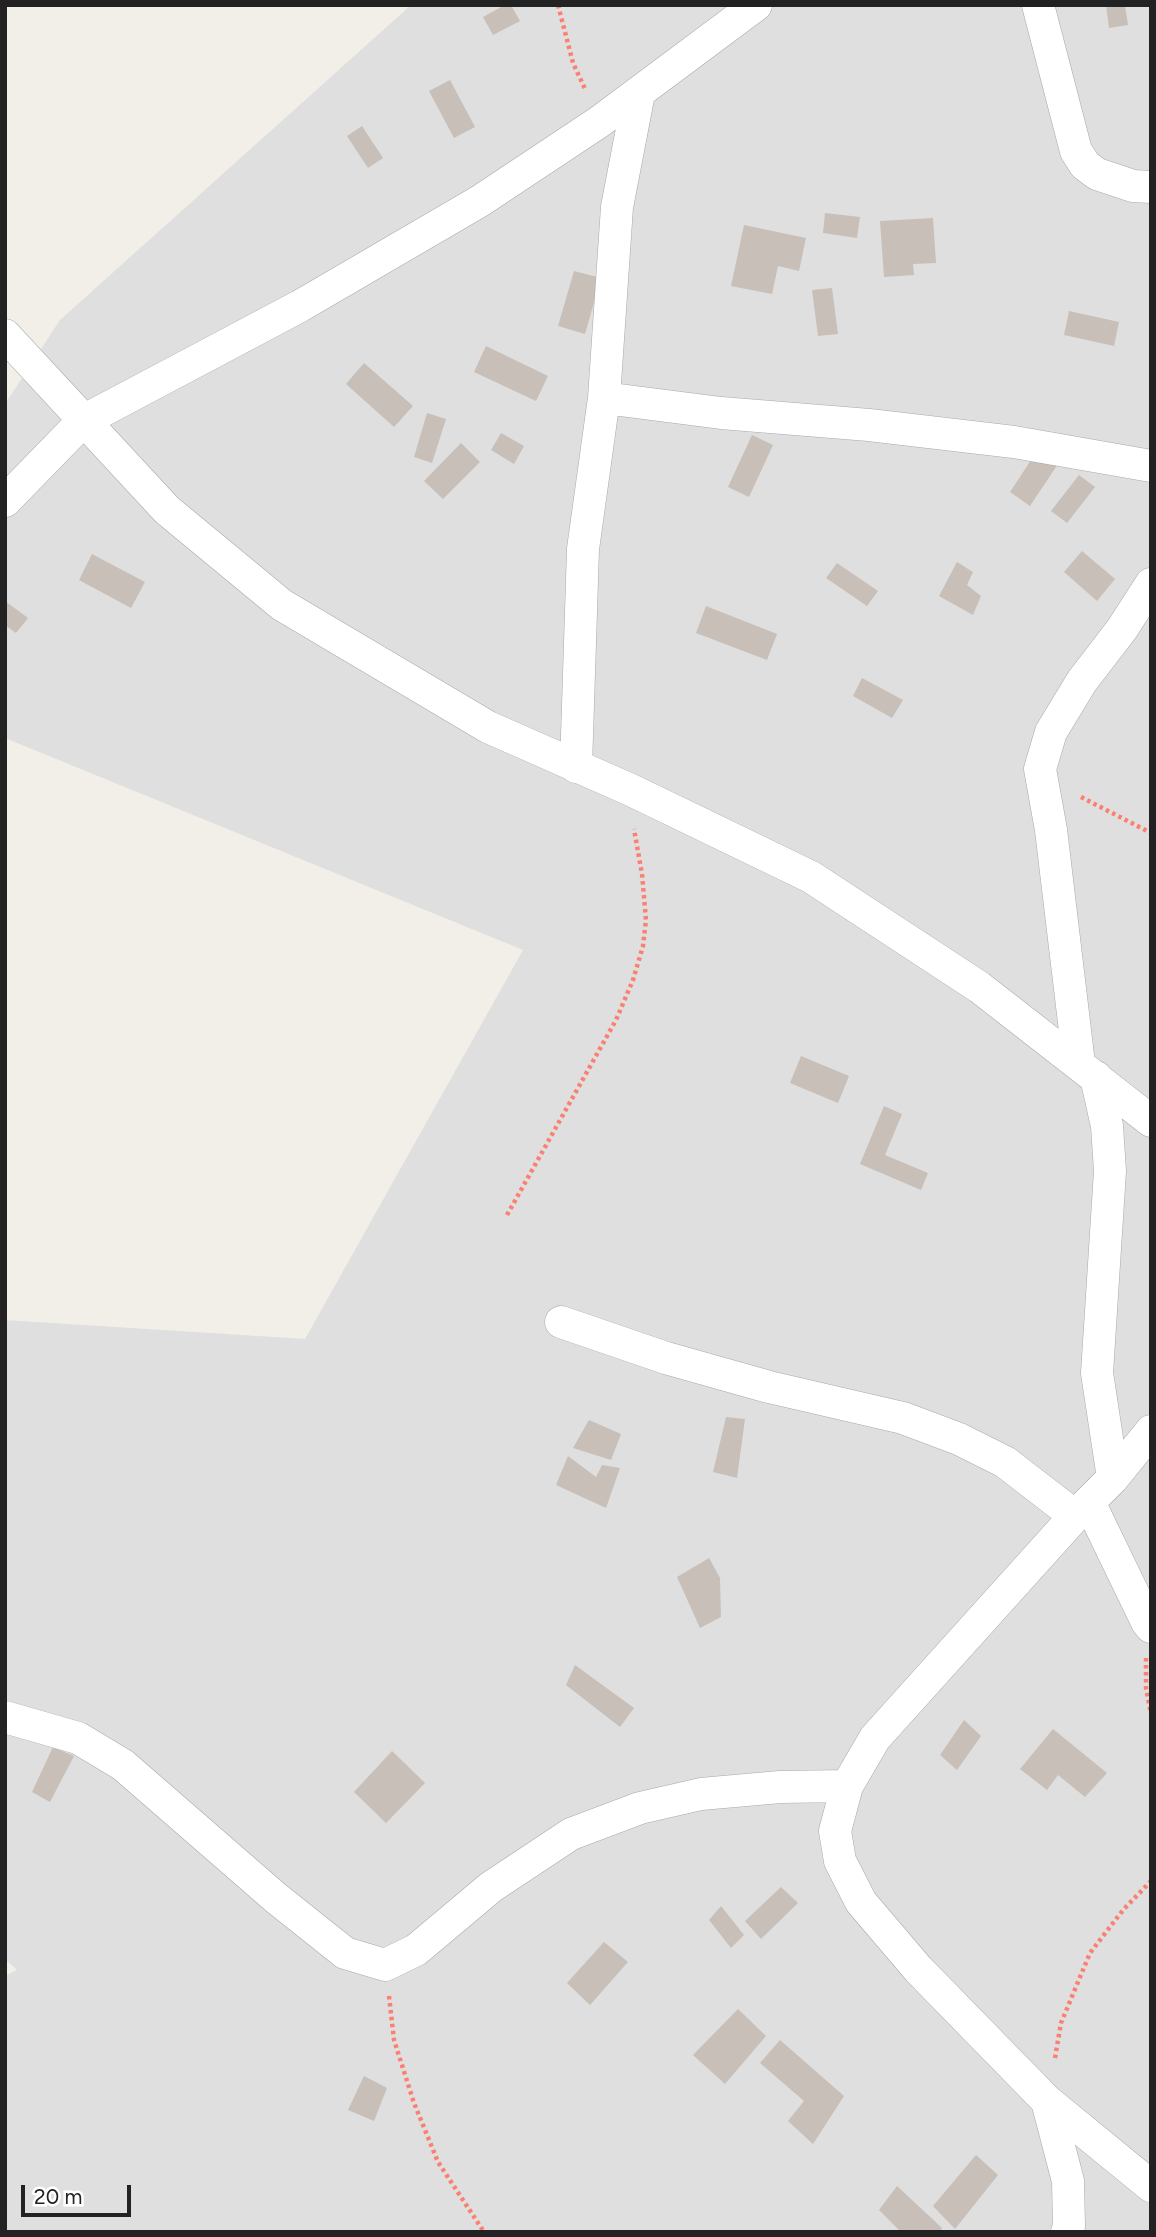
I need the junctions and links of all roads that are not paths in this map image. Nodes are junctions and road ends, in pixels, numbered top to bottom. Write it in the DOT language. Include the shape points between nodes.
graph roads {
  1 [pos="756,5"];
  2 [pos="1038,5"];
  3 [pos="639,93"];
  4 [pos="1151,187"];
  5 [pos="5,335"];
  6 [pos="604,398"];
  7 [pos="83,421"];
  8 [pos="1151,466"];
  9 [pos="5,501"];
  10 [pos="1151,584"];
  11 [pos="576,767"];
  12 [pos="1087,1070"];
  13 [pos="1151,1121"];
  14 [pos="561,1322"];
  15 [pos="1151,1431"];
  16 [pos="1113,1478"];
  17 [pos="1082,1509"];
  18 [pos="1149,1625"];
  19 [pos="5,1717"];
  20 [pos="847,1786"];
  21 [pos="1047,2101"];
  22 [pos="1151,2186"];
  23 [pos="1067,2232"];
  1 -- 3 [label="street"];
  2 -- 4 [label="street" via="1076,151 1097,174"];
  3 -- 6 [label="street" via="617,207"];
  3 -- 7 [label="street" via="480,201 312,299"];
  5 -- 7 [label="street"];
  6 -- 8 [label="street" via="1014,442"];
  6 -- 11 [label="street" via="583,549"];
  7 -- 9 [label="street"];
  7 -- 11 [label="street" via="167,510 282,605 488,727"];
  10 -- 12 [label="street" via="1051,732 1040,769"];
  11 -- 12 [label="street" via="811,877 979,987"];
  12 -- 13 [label="street"];
  12 -- 16 [label="street" via="1107,1126 1110,1171 1097,1373"];
  14 -- 17 [label="street" via="769,1387 903,1418 1005,1462"];
  15 -- 16 [label="street"];
  16 -- 17 [label="street"];
  17 -- 18 [label="street"];
  17 -- 20 [label="street" via="875,1738"];
  19 -- 20 [label="street" via="78,1738 122,1765 345,1953 385,1965 416,1950 491,1887 572,1834 640,1808 701,1794"];
  20 -- 21 [label="street" via="835,1831 840,1861 861,1902 918,1969"];
  21 -- 22 [label="street"];
  21 -- 23 [label="street" via="1068,2181"];
}
